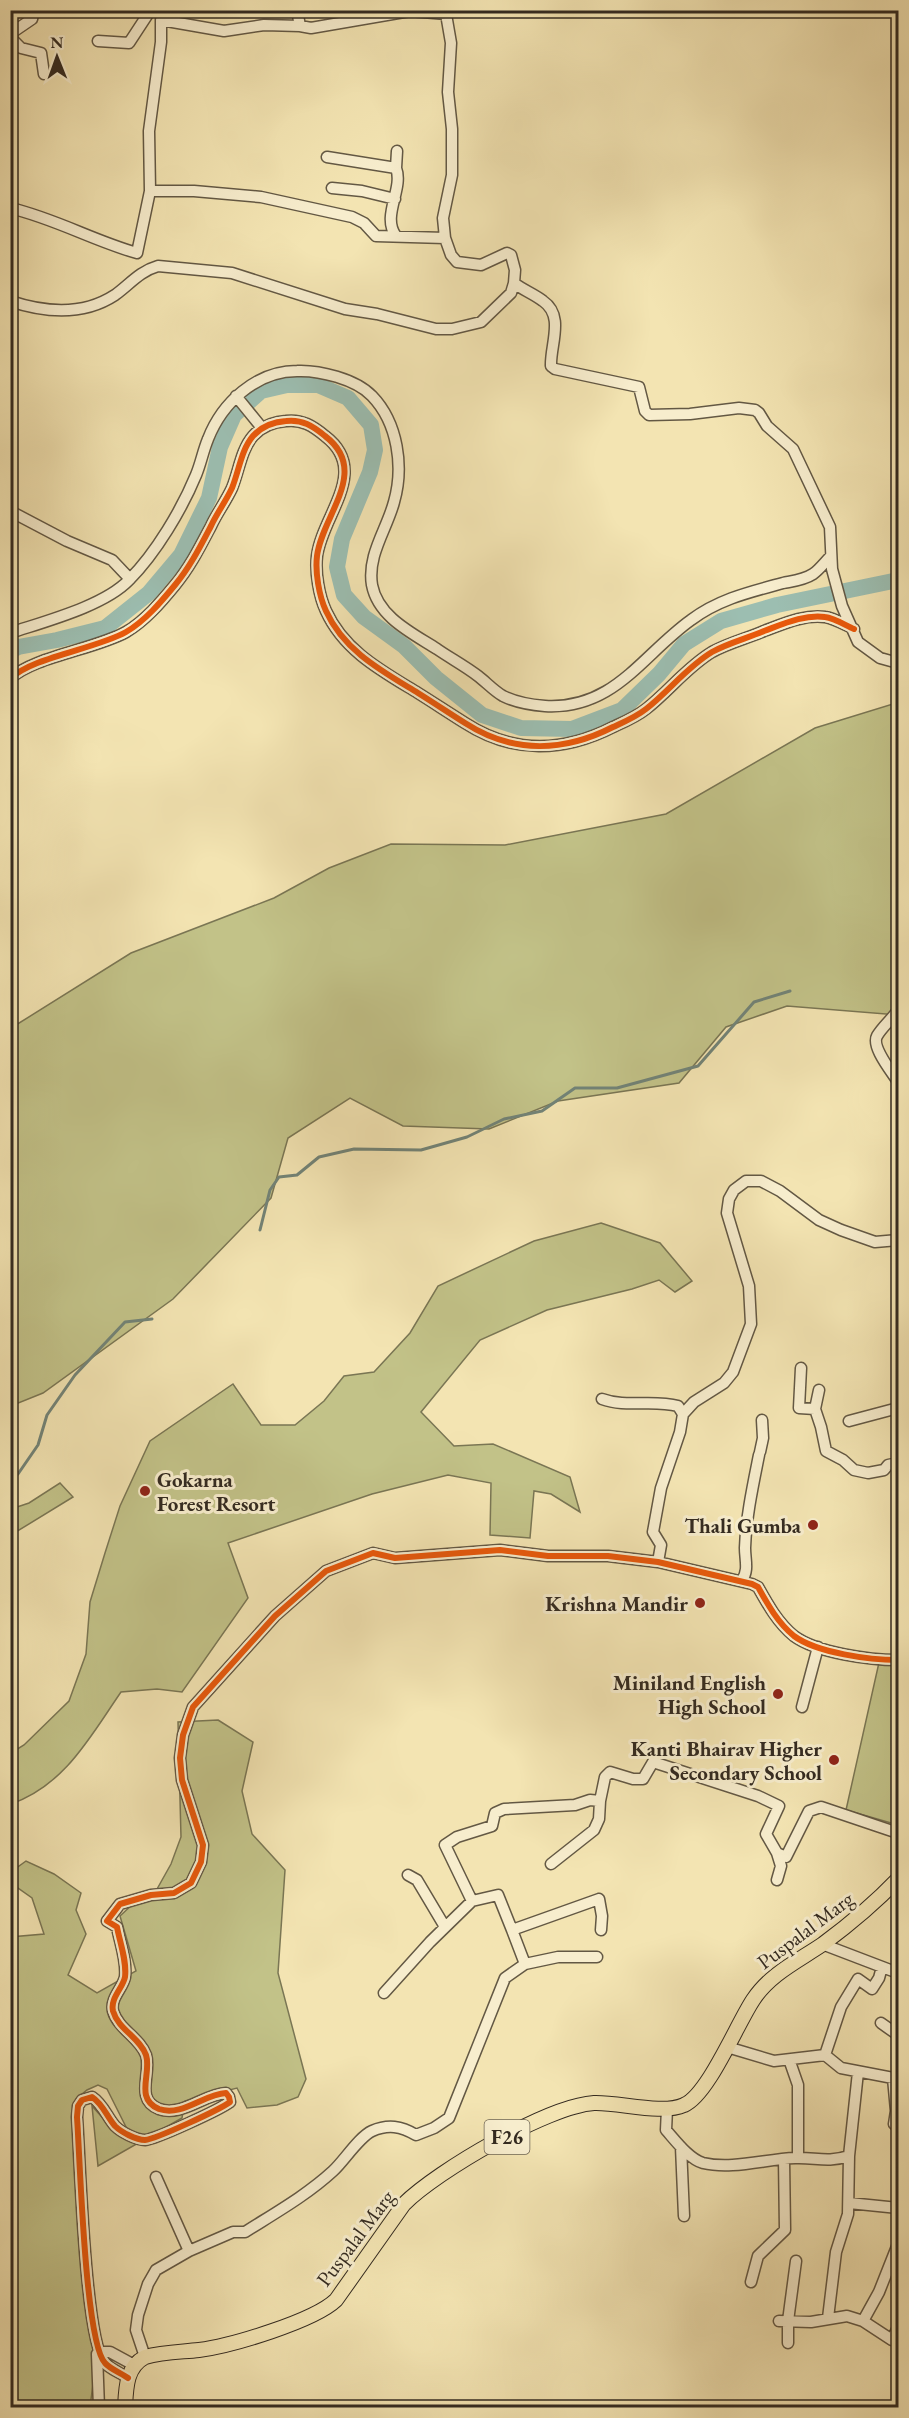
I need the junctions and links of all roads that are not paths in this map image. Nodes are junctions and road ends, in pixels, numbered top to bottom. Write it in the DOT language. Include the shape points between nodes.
graph roads {
  1 [pos="34,10"];
  2 [pos="297,10"];
  3 [pos="147,12"];
  4 [pos="389,12"];
  5 [pos="161,20"];
  6 [pos="300,26"];
  7 [pos="10,36"];
  8 [pos="98,41"];
  9 [pos="44,74"];
  10 [pos="397,151"];
  11 [pos="327,158"];
  12 [pos="396,168"];
  13 [pos="332,188"];
  14 [pos="150,192"];
  15 [pos="395,199"];
  16 [pos="10,208"];
  17 [pos="396,236"];
  18 [pos="445,238"];
  19 [pos="137,253"];
  20 [pos="153,268"];
  21 [pos="514,283"];
  22 [pos="10,301"];
  23 [pos="237,397"];
  24 [pos="260,426"];
  25 [pos="10,511"];
  26 [pos="830,556"];
  27 [pos="130,579"];
  28 [pos="854,629"];
  29 [pos="10,633"];
  30 [pos="898,663"];
  31 [pos="10,679"];
  32 [pos="898,1010"];
  33 [pos="898,1082"];
  34 [pos="898,1240"];
  35 [pos="801,1368"];
  36 [pos="898,1368"];
  37 [pos="898,1388"];
  38 [pos="819,1390"];
  39 [pos="602,1399"];
  40 [pos="898,1408"];
  41 [pos="815,1409"];
  42 [pos="682,1414"];
  43 [pos="762,1419"];
  44 [pos="849,1420"];
  45 [pos="898,1463"];
  46 [pos="658,1562"];
  47 [pos="741,1580"];
  48 [pos="818,1647"];
  49 [pos="898,1660"];
  50 [pos="802,1707"];
  51 [pos="600,1801"];
  52 [pos="898,1833"];
  53 [pos="777,1853"];
  54 [pos="551,1864"];
  55 [pos="408,1875"];
  56 [pos="898,1879"];
  57 [pos="777,1880"];
  58 [pos="472,1901"];
  59 [pos="445,1927"];
  60 [pos="512,1930"];
  61 [pos="601,1930"];
  62 [pos="822,1944"];
  63 [pos="597,1957"];
  64 [pos="525,1964"];
  65 [pos="882,1967"];
  66 [pos="898,1973"];
  67 [pos="384,1993"];
  68 [pos="881,2023"];
  69 [pos="898,2035"];
  70 [pos="727,2047"];
  71 [pos="825,2055"];
  72 [pos="790,2062"];
  73 [pos="858,2072"];
  74 [pos="668,2109"];
  75 [pos="898,2127"];
  76 [pos="681,2147"];
  77 [pos="849,2156"];
  78 [pos="798,2157"];
  79 [pos="784,2158"];
  80 [pos="156,2177"];
  81 [pos="849,2203"];
  82 [pos="898,2208"];
  83 [pos="684,2216"];
  84 [pos="898,2244"];
  85 [pos="189,2252"];
  86 [pos="796,2261"];
  87 [pos="751,2282"];
  88 [pos="828,2318"];
  89 [pos="784,2321"];
  90 [pos="863,2321"];
  91 [pos="898,2327"];
  92 [pos="788,2343"];
  93 [pos="99,2350"];
  94 [pos="136,2366"];
  95 [pos="99,2408"];
  96 [pos="125,2408"];
  1 -- 7 [label="street" via="32,19"];
  2 -- 6 [label="street"];
  3 -- 5 [label="street"];
  3 -- 8 [label="street" via="129,43"];
  4 -- 6 [label="street" via="320,28"];
  4 -- 18 [label="street" via="446,14 451,43 448,92 452,175 443,218"];
  5 -- 6 [label="street" via="224,30"];
  5 -- 14 [label="street" via="149,131"];
  7 -- 9 [label="street" via="21,48 41,53"];
  10 -- 12 [label="street"];
  11 -- 12 [label="street"];
  12 -- 15 [label="street"];
  13 -- 15 [label="street"];
  14 -- 17 [label="street" via="213,192 293,203 352,217 376,236"];
  14 -- 19 [label="street"];
  15 -- 17 [label="street" via="391,221"];
  16 -- 19 [label="street"];
  17 -- 18 [label="street"];
  18 -- 21 [label="street" via="457,262 481,265 507,253 511,255"];
  19 -- 20 [label="street"];
  20 -- 21 [label="street" via="232,273 345,309 436,329 481,322 511,293"];
  20 -- 22 [label="street" via="84,309 39,308"];
  21 -- 26 [label="street" via="541,299 552,312 555,333 551,366 555,369 639,387 649,414 739,408 759,413 767,426 793,449 830,527"];
  23 -- 24 [label="street"];
  23 -- 26 [label="street" via="259,381 298,370 330,375 372,395 397,443 399,471 394,502 374,559 372,584 380,608 504,696 530,704 570,705 611,690 708,608 730,597 814,574"];
  23 -- 27 [label="street" via="228,403 208,438 196,476 163,536"];
  24 -- 28 [label="street" via="304,422 332,441 340,454 343,489 317,555 325,608 338,632 391,678 478,732 498,740 559,747 601,733 646,709 712,651 778,626 807,617 827,617"];
  24 -- 31 [label="street" via="246,446 229,495 194,559 155,608 123,634 25,669"];
  25 -- 27 [label="street" via="112,560"];
  26 -- 28 [label="street" via="842,606"];
  27 -- 29 [label="street" via="113,595"];
  28 -- 30 [label="street" via="858,642 870,652"];
  32 -- 33 [label="street" via="875,1043"];
  34 -- 42 [label="street" via="875,1242 842,1230 819,1220 761,1181 746,1180 734,1190 727,1213 749,1286 751,1324 733,1372"];
  35 -- 41 [label="street" via="799,1408"];
  36 -- 37 [label="street"];
  38 -- 41 [label="street"];
  39 -- 42 [label="street" via="664,1402 678,1406"];
  40 -- 44 [label="street"];
  41 -- 45 [label="street" via="826,1451 854,1470 868,1473"];
  42 -- 46 [label="street" via="658,1501 653,1532 661,1545"];
  43 -- 47 [label="street" via="763,1438 745,1545 746,1574"];
  46 -- 47 [label="street"];
  46 -- 93 [label="street" via="500,1550 406,1558 373,1553 326,1571 275,1616 193,1707 180,1758 182,1780 203,1845 201,1862 191,1883 174,1893 120,1904 107,1921 117,1927 126,1967 112,2009 146,2053 144,2090 152,2104 174,2110 218,2093 226,2093 230,2102 145,2140 116,2127 92,2097 78,2106 89,2299"];
  47 -- 48 [label="street" via="758,1587 781,1624 796,1637"];
  48 -- 49 [label="street"];
  48 -- 50 [label="street"];
  51 -- 53 [label="street" via="605,1777 610,1772 643,1779 653,1762 779,1806 766,1834"];
  51 -- 54 [label="street" via="594,1830"];
  51 -- 58 [label="street" via="504,1809 495,1813 492,1826 445,1845"];
  52 -- 53 [label="street" via="821,1807 809,1811 786,1857"];
  53 -- 57 [label="street" via="781,1866"];
  55 -- 59 [label="street" via="417,1880"];
  56 -- 62 [label="main road, Puspalal Marg / F26" via="866,1912"];
  58 -- 59 [label="street"];
  58 -- 60 [label="street" via="498,1895"];
  59 -- 67 [label="street"];
  60 -- 61 [label="street" via="599,1899"];
  60 -- 64 [label="street"];
  62 -- 65 [label="street"];
  62 -- 70 [label="main road, Puspalal Marg / F26" via="767,1983"];
  63 -- 64 [label="street" via="558,1957"];
  64 -- 85 [label="street" via="506,1978 448,2118 416,2135 402,2127 369,2132 307,2193 245,2232 233,2232"];
  65 -- 66 [label="street"];
  65 -- 71 [label="street" via="872,1989 858,1980 841,2007"];
  68 -- 69 [label="street"];
  70 -- 71 [label="street" via="774,2061"];
  70 -- 74 [label="main road, Puspalal Marg / F26" via="692,2100"];
  71 -- 73 [label="street" via="837,2066"];
  72 -- 78 [label="street" via="798,2085"];
  73 -- 75 [label="street" via="893,2078 894,2124"];
  73 -- 77 [label="street"];
  74 -- 76 [label="street" via="666,2130"];
  74 -- 94 [label="main road, Puspalal Marg / F26" via="597,2103 565,2108 485,2148 415,2193 327,2309 219,2346"];
  76 -- 79 [label="street" via="701,2163 722,2165"];
  76 -- 83 [label="street"];
  77 -- 78 [label="street" via="815,2160"];
  77 -- 81 [label="street"];
  78 -- 79 [label="street"];
  79 -- 87 [label="street" via="785,2230 758,2256"];
  80 -- 85 [label="street"];
  81 -- 82 [label="street"];
  81 -- 88 [label="street" via="836,2252"];
  84 -- 90 [label="street"];
  85 -- 94 [label="street" via="156,2270 148,2284 138,2315"];
  86 -- 89 [label="street"];
  88 -- 89 [label="street"];
  88 -- 90 [label="street" via="848,2316"];
  89 -- 92 [label="street"];
  90 -- 91 [label="street" via="892,2340"];
  93 -- 94 [label="street" via="103,2362"];
  93 -- 95 [label="street"];
  94 -- 96 [label="main road"];
}
